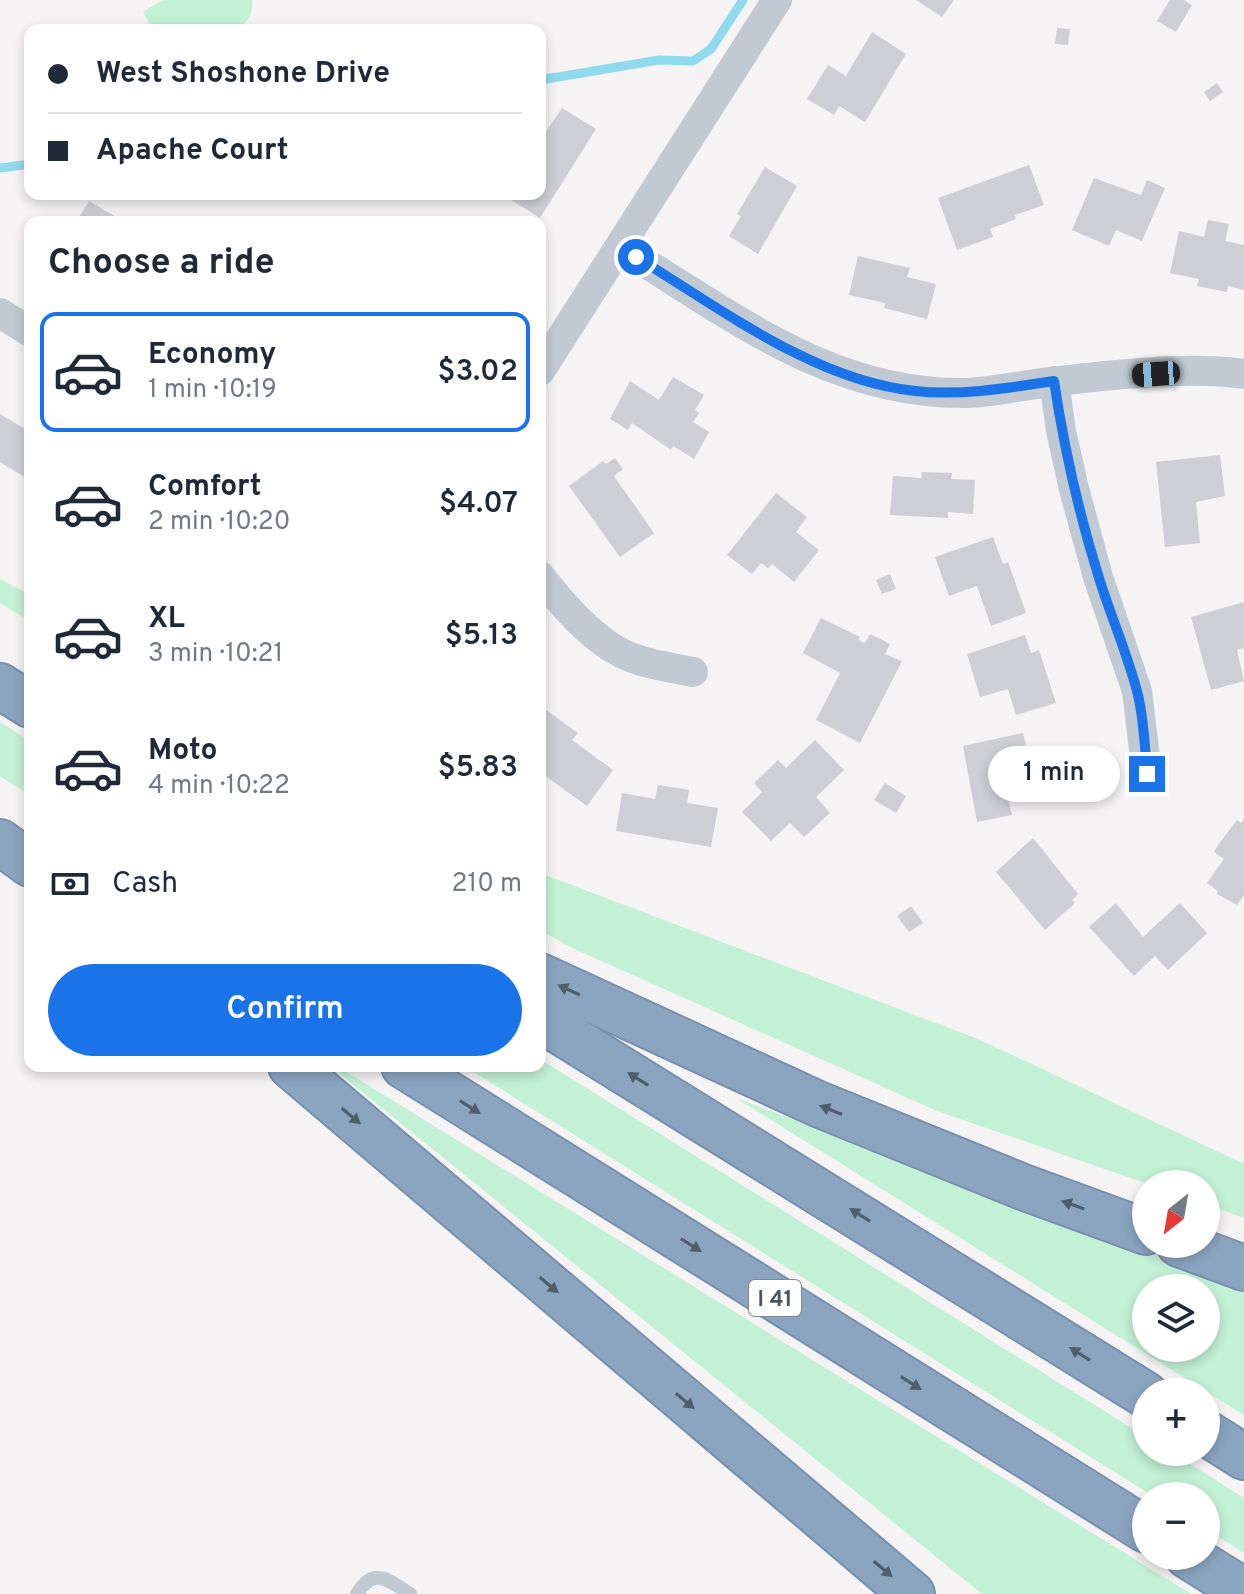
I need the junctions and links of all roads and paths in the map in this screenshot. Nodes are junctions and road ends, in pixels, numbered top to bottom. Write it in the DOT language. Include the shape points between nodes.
graph roads {
  1 [pos="777,0"];
  2 [pos="621,248"];
  3 [pos="0,313"];
  4 [pos="24,328"];
  5 [pos="546,362"];
  6 [pos="1244,374"];
  7 [pos="1054,381"];
  8 [pos="546,582"];
  9 [pos="693,672"];
  10 [pos="0,686"];
  11 [pos="24,701"];
  12 [pos="1147,774"];
  13 [pos="0,813"];
  14 [pos="24,828"];
  15 [pos="0,842"];
  16 [pos="24,860"];
  17 [pos="546,979"];
  18 [pos="546,1023"];
  19 [pos="298,1072"];
  20 [pos="414,1072"];
  21 [pos="1132,1227"];
  22 [pos="1217,1258"];
  23 [pos="1244,1268"];
  24 [pos="1132,1386"];
  25 [pos="1220,1442"];
  26 [pos="1244,1457"];
  27 [pos="1132,1521"];
  28 [pos="1210,1570"];
  29 [pos="1244,1591"];
  30 [pos="357,1594"];
  31 [pos="410,1594"];
  32 [pos="912,1594"];
  1 -- 2 [label="street"];
  2 -- 5 [label="street"];
  2 -- 7 [label="street" via="793,351 880,386 970,393"];
  3 -- 4 [label="street"];
  6 -- 7 [label="street" via="1186,372"];
  7 -- 12 [label="street" via="1074,489 1137,691"];
  8 -- 9 [label="street" via="589,629 621,653"];
  10 -- 11 [label="highway"];
  13 -- 14 [label="highway"];
  15 -- 16 [label="highway"];
  21 -- 17 [label="highway, one-way" via="818,1104"];
  24 -- 18 [label="highway, one-way"];
  19 -- 32 [label="highway, one-way"];
  20 -- 27 [label="highway, I 41, one-way"];
  22 -- 23 [label="highway"];
  25 -- 26 [label="highway"];
  28 -- 29 [label="highway"];
  30 -- 31 [label="lane" via="374,1577"];
}
